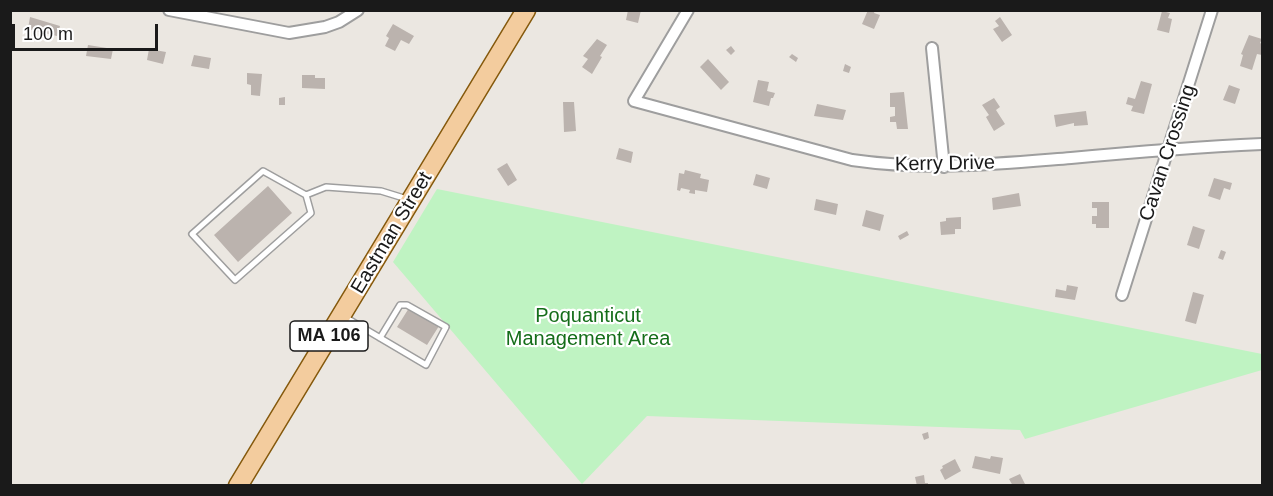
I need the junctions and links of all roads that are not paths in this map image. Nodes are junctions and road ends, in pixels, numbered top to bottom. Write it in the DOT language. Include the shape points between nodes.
graph roads {
  1 [pos="169,10"];
  2 [pos="358,10"];
  3 [pos="526,10"];
  4 [pos="688,10"];
  5 [pos="1212,10"];
  6 [pos="207,14"];
  7 [pos="932,48"];
  8 [pos="1263,144"];
  9 [pos="1169,150"];
  10 [pos="944,167"];
  11 [pos="306,195"];
  12 [pos="412,200"];
  13 [pos="1122,295"];
  14 [pos="342,315"];
  15 [pos="380,338"];
  16 [pos="238,486"];
  1 -- 6 [label="street"];
  2 -- 6 [label="street" via="326,27 290,33"];
  3 -- 12 [label="main road, Eastman Street / MA 106"];
  4 -- 10 [label="street, Kerry Drive" via="634,101 852,160"];
  5 -- 9 [label="street, Cavan Crossing"];
  7 -- 10 [label="street"];
  8 -- 9 [label="street, Kerry Drive"];
  9 -- 10 [label="street, Kerry Drive"];
  9 -- 13 [label="street, Cavan Crossing"];
  11 -- 11 [label="lane" via="263,171 192,234 235,280 311,213"];
  11 -- 12 [label="lane" via="326,187 381,191"];
  12 -- 14 [label="main road, Eastman Street / MA 106"];
  14 -- 15 [label="lane"];
  14 -- 16 [label="main road, Eastman Street / MA 106"];
  15 -- 15 [label="lane" via="426,365 446,327 406,304 400,305"];
}
